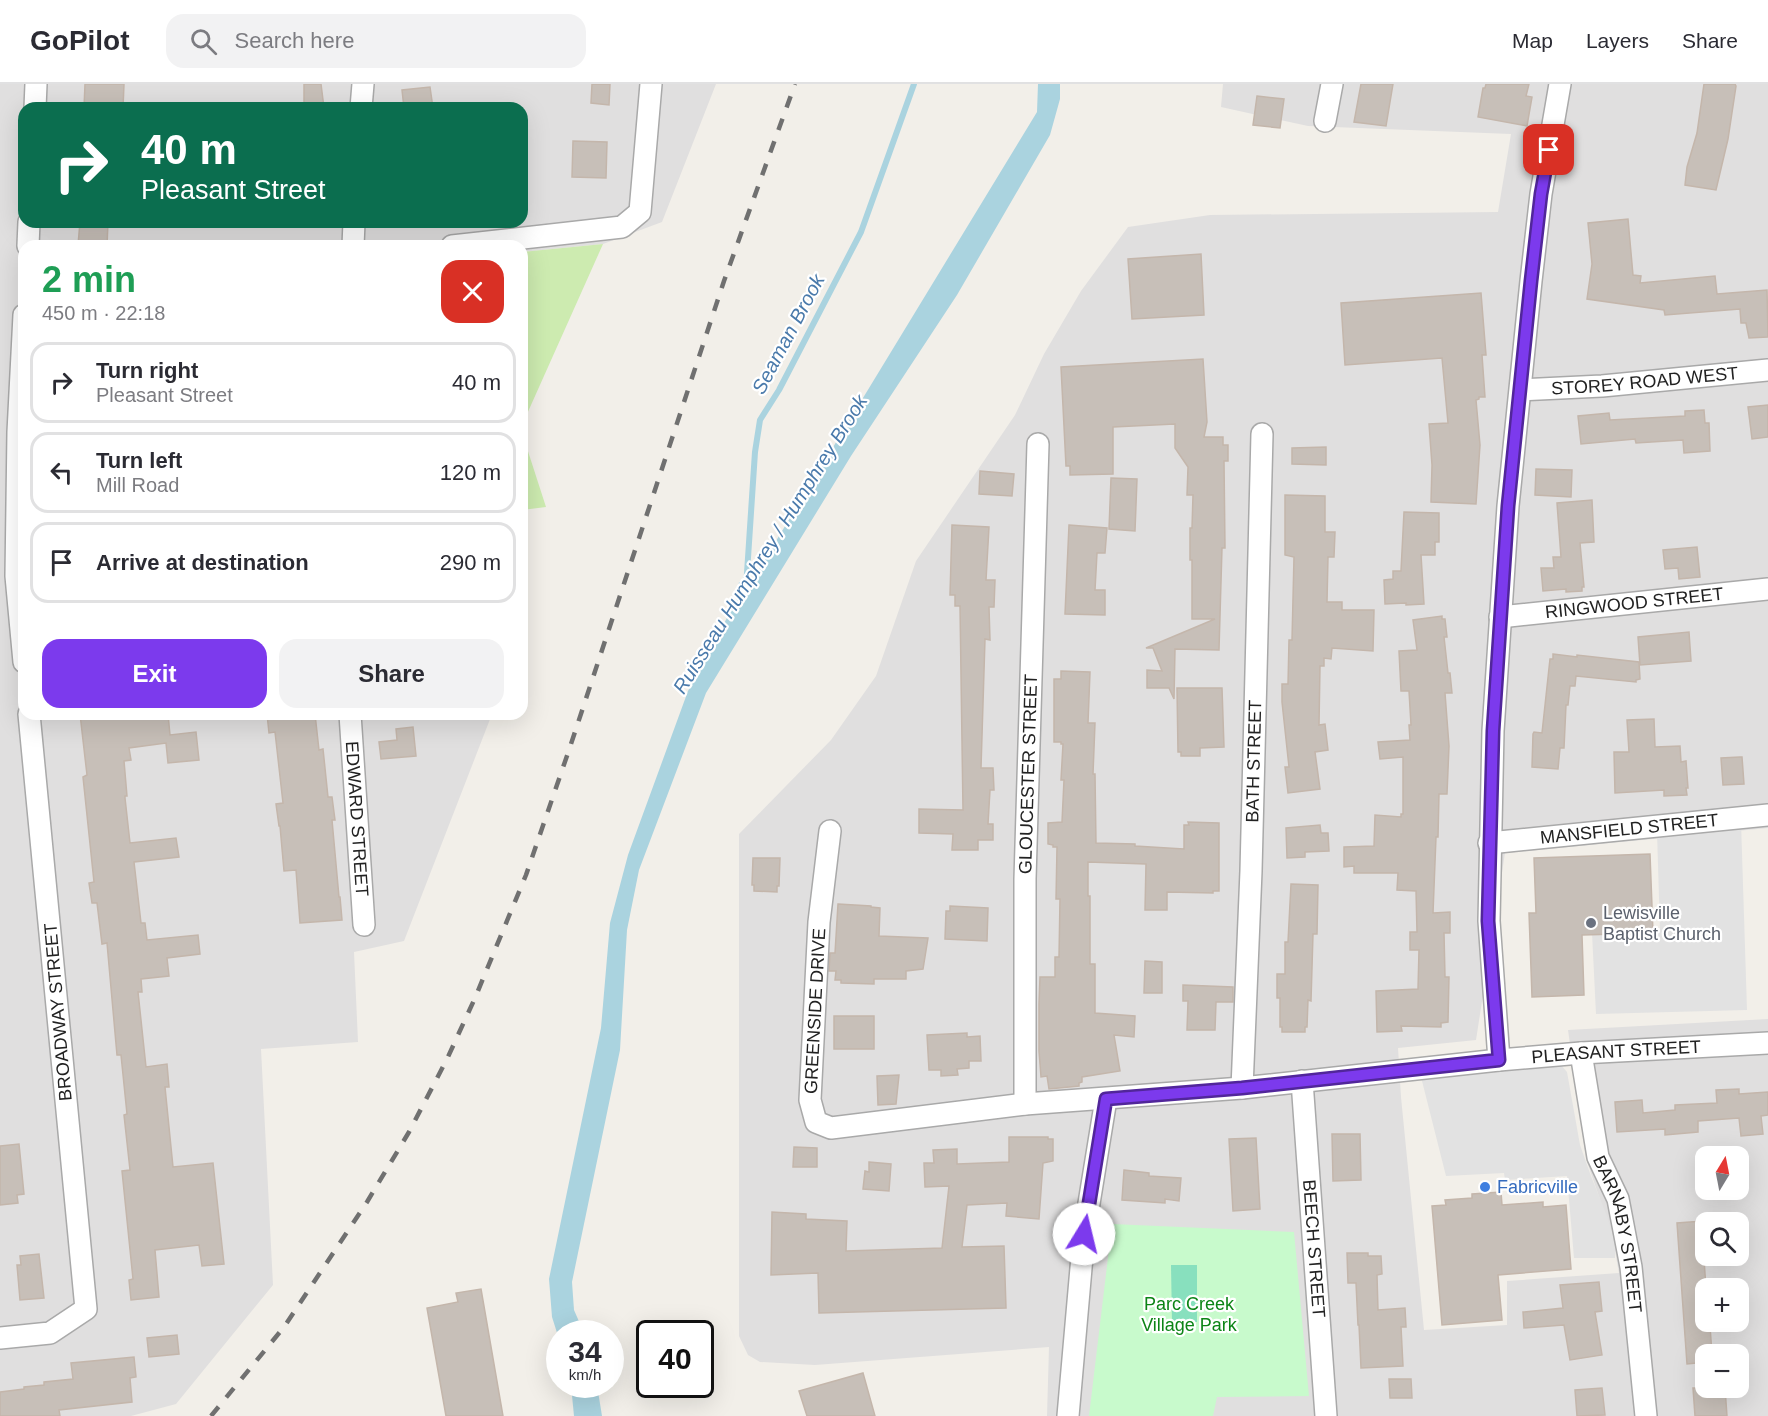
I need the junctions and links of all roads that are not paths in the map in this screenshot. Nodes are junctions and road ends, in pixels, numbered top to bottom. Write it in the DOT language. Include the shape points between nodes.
graph roads {
  1 [pos="36,84"];
  2 [pos="363,84"];
  3 [pos="651,84"];
  4 [pos="1332,84"];
  5 [pos="1560,84"];
  6 [pos="35,102"];
  7 [pos="362,102"];
  8 [pos="1325,122"];
  9 [pos="506,240"];
  10 [pos="1768,370"];
  11 [pos="18,385"];
  12 [pos="1521,390"];
  13 [pos="14,432"];
  14 [pos="1262,434"];
  15 [pos="1038,444"];
  16 [pos="1768,590"];
  17 [pos="18,598"];
  18 [pos="1500,617"];
  19 [pos="30,720"];
  20 [pos="350,720"];
  21 [pos="1768,815"];
  22 [pos="830,831"];
  23 [pos="1489,843"];
  24 [pos="364,925"];
  25 [pos="1768,1042"];
  26 [pos="1581,1053"];
  27 [pos="1499,1060"];
  28 [pos="1302,1081"];
  29 [pos="1242,1088"];
  30 [pos="1106,1099"];
  31 [pos="1025,1104"];
  32 [pos="0,1338"];
  33 [pos="1068,1416"];
  34 [pos="1326,1416"];
  35 [pos="1646,1416"];
  1 -- 6 [label="street"];
  2 -- 7 [label="street"];
  3 -- 9 [label="street" via="640,212 622,227"];
  4 -- 8 [label="street"];
  5 -- 12 [label="street" via="1541,194"];
  10 -- 12 [label="street, STOREY ROAD WEST"];
  11 -- 13 [label="street"];
  12 -- 18 [label="street"];
  13 -- 17 [label="street"];
  14 -- 29 [label="street, BATH STREET"];
  15 -- 31 [label="street, GLOUCESTER STREET" via="1025,879"];
  16 -- 18 [label="street, RINGWOOD STREET"];
  18 -- 23 [label="street"];
  19 -- 32 [label="street, BROADWAY STREET" via="86,1310 50,1333"];
  20 -- 24 [label="street, EDWARD STREET"];
  21 -- 23 [label="street, MANSFIELD STREET"];
  22 -- 31 [label="street, GREENSIDE DRIVE" via="819,922 810,1100 816,1122 831,1128"];
  23 -- 27 [label="street" via="1488,921"];
  25 -- 26 [label="street, PLEASANT STREET"];
  26 -- 27 [label="street, PLEASANT STREET"];
  26 -- 35 [label="street, BARNABY STREET" via="1598,1157 1618,1199 1631,1267"];
  27 -- 28 [label="street, PLEASANT STREET"];
  28 -- 29 [label="street, PLEASANT STREET"];
  28 -- 34 [label="street, BEECH STREET"];
  29 -- 30 [label="street, PLEASANT STREET"];
  30 -- 31 [label="street, PLEASANT STREET"];
  30 -- 33 [label="street" via="1084,1234"];
}
